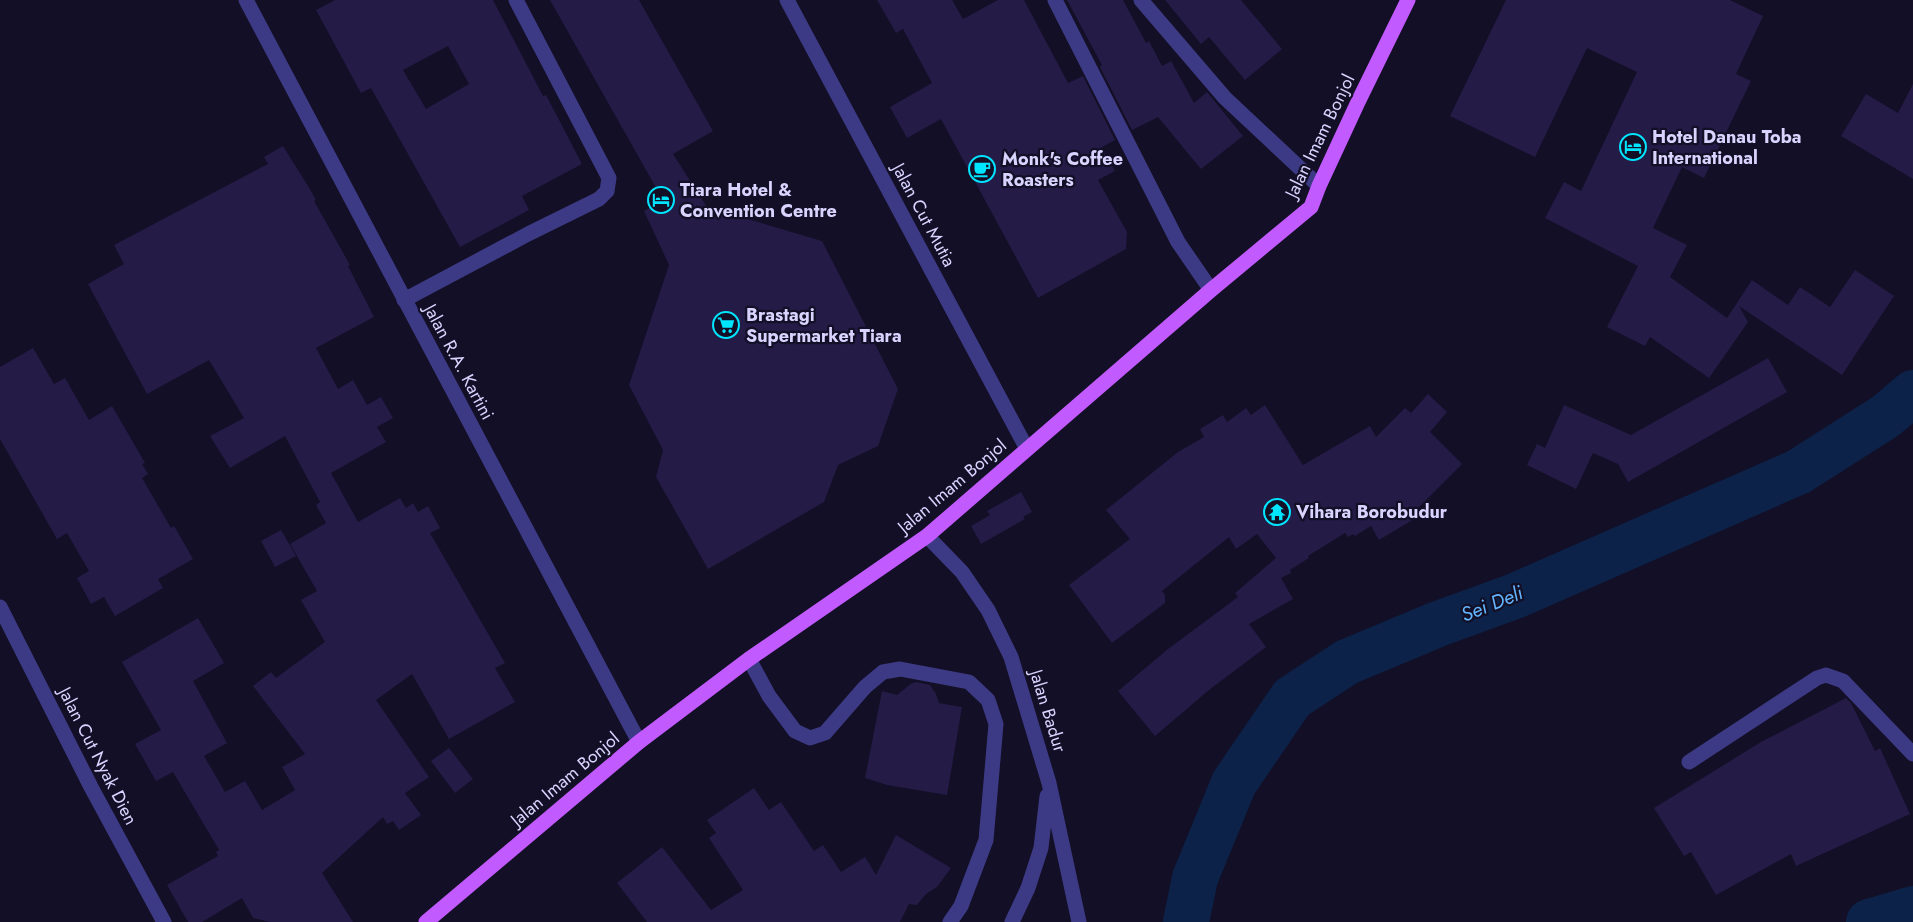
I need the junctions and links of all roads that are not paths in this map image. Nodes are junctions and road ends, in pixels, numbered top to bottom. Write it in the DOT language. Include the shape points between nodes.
graph roads {
  1 [pos="246,0"];
  2 [pos="516,0"];
  3 [pos="787,0"];
  4 [pos="1055,0"];
  5 [pos="1141,0"];
  6 [pos="1408,0"];
  7 [pos="1319,186"];
  8 [pos="1211,290"];
  9 [pos="404,300"];
  10 [pos="1027,448"];
  11 [pos="927,536"];
  12 [pos="0,607"];
  13 [pos="749,659"];
  14 [pos="639,742"];
  15 [pos="1913,754"];
  16 [pos="1689,762"];
  17 [pos="1049,783"];
  18 [pos="164,922"];
  19 [pos="426,922"];
  20 [pos="950,922"];
  21 [pos="1012,922"];
  22 [pos="1079,922"];
  1 -- 9 [label="street, Jalan R.A. Kartini"];
  2 -- 9 [label="street" via="609,178 607,192"];
  3 -- 10 [label="street, Jalan Cut Mutia"];
  4 -- 8 [label="street" via="1178,242"];
  5 -- 7 [label="street" via="1225,98"];
  6 -- 7 [label="main road, Jalan Imam Bonjol"];
  7 -- 8 [label="main road, Jalan Imam Bonjol" via="1311,207"];
  8 -- 10 [label="main road, Jalan Imam Bonjol"];
  9 -- 14 [label="street, Jalan R.A. Kartini"];
  10 -- 11 [label="main road, Jalan Imam Bonjol"];
  11 -- 13 [label="main road, Jalan Imam Bonjol"];
  11 -- 17 [label="street, Jalan Badur" via="962,572 988,610 1011,657"];
  12 -- 18 [label="street, Jalan Cut Nyak Dien"];
  13 -- 14 [label="main road, Jalan Imam Bonjol"];
  13 -- 20 [label="street" via="769,696 795,731 810,738 825,733 883,672 900,669 969,682 988,700 996,724 986,840 961,906"];
  14 -- 19 [label="main road, Jalan Imam Bonjol"];
  15 -- 16 [label="street" via="1843,681 1826,675"];
  17 -- 21 [label="street" via="1041,848"];
  17 -- 22 [label="street, Jalan Badur"];
}
